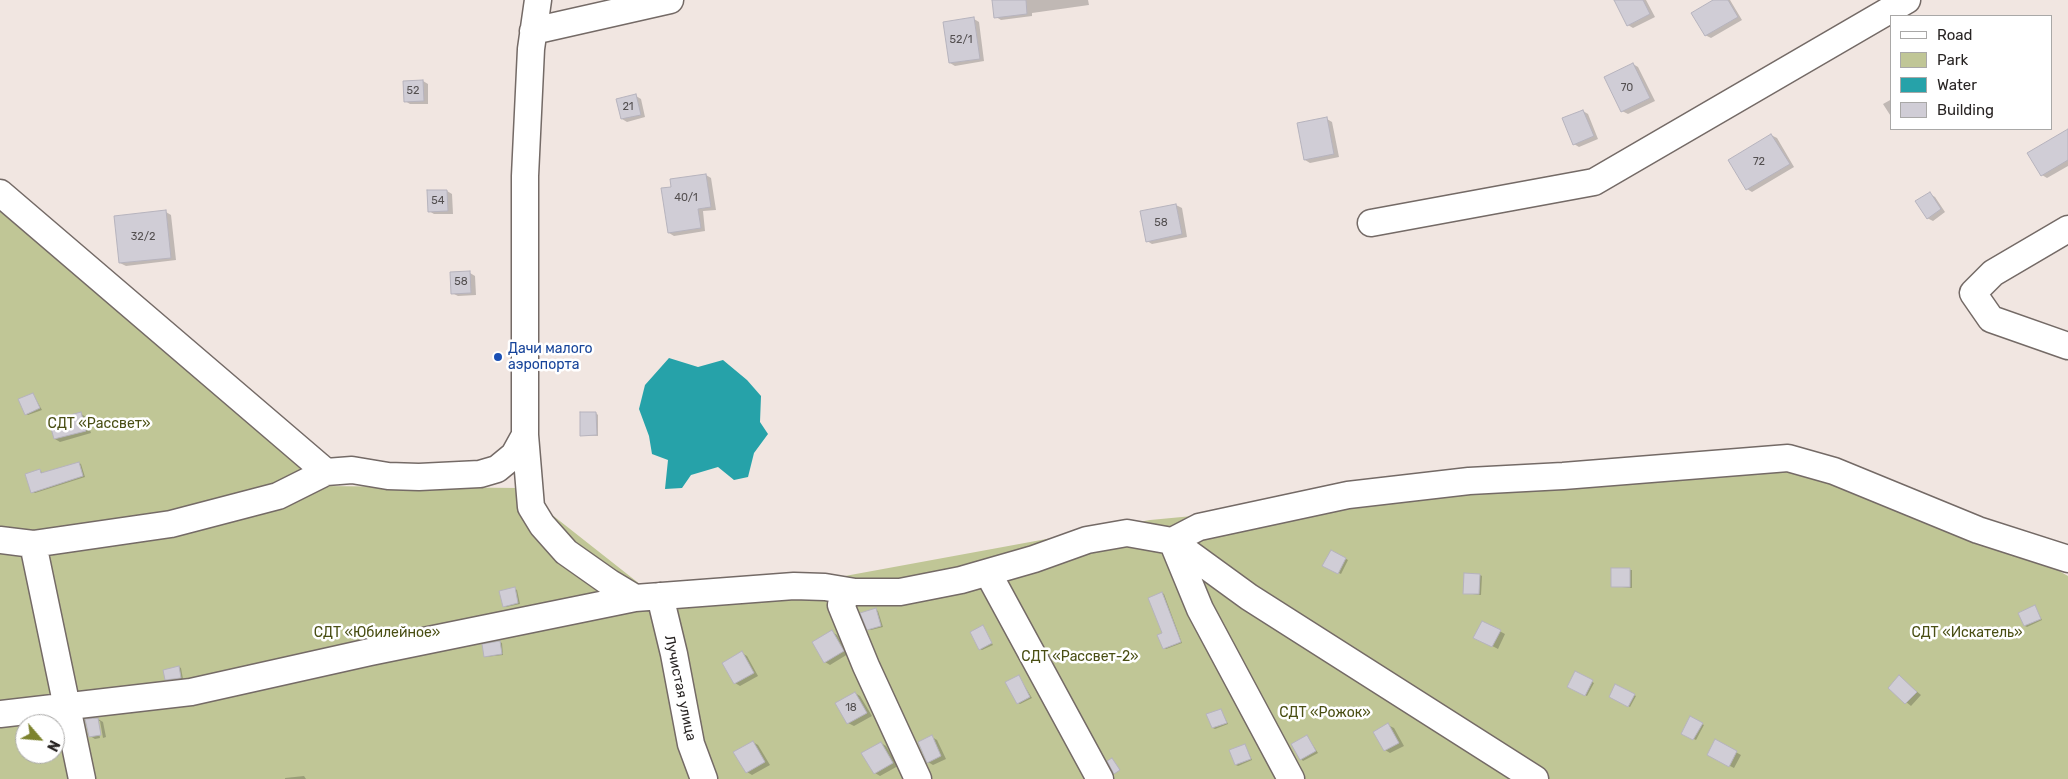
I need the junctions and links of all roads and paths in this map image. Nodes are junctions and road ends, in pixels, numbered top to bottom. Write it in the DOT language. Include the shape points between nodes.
graph roads {
  1 [pos="538,0"];
  2 [pos="670,0"];
  3 [pos="1907,0"];
  4 [pos="533,31"];
  5 [pos="0,193"];
  6 [pos="1371,223"];
  7 [pos="2068,229"];
  8 [pos="2068,346"];
  9 [pos="525,436"];
  10 [pos="326,472"];
  11 [pos="0,540"];
  12 [pos="1172,541"];
  13 [pos="33,544"];
  14 [pos="2068,559"];
  15 [pos="988,573"];
  16 [pos="849,591"];
  17 [pos="648,597"];
  18 [pos="68,707"];
  19 [pos="0,714"];
  20 [pos="82,779"];
  21 [pos="704,779"];
  22 [pos="918,779"];
  23 [pos="1100,779"];
  24 [pos="1291,779"];
  25 [pos="1535,779"];
  1 -- 4 [label="street"];
  2 -- 4 [label="street"];
  3 -- 6 [label="street" via="1594,182"];
  4 -- 9 [label="street" via="525,176"];
  5 -- 10 [label="street"];
  7 -- 8 [label="street" via="1993,273 1973,293 1991,319"];
  9 -- 10 [label="street" via="514,456 497,469 480,474 419,477 352,470"];
  9 -- 17 [label="street" via="531,507 542,525 566,552 610,583"];
  10 -- 13 [label="street" via="278,496 172,524"];
  11 -- 13 [label="street"];
  12 -- 14 [label="street" via="1199,527 1348,495 1469,481 1788,458 1834,471 1978,530"];
  12 -- 15 [label="street" via="1127,533 1087,540"];
  12 -- 24 [label="street" via="1200,609"];
  12 -- 25 [label="street" via="1257,602"];
  13 -- 18 [label="street"];
  15 -- 16 [label="street" via="900,592"];
  15 -- 23 [label="street"];
  16 -- 17 [label="street" via="794,586"];
  16 -- 22 [label="street" via="841,605"];
  17 -- 18 [label="street" via="370,652 191,692"];
  17 -- 21 [label="street, Лучистая улица" via="674,654 691,744"];
  18 -- 19 [label="street"];
  18 -- 20 [label="street"];
}
